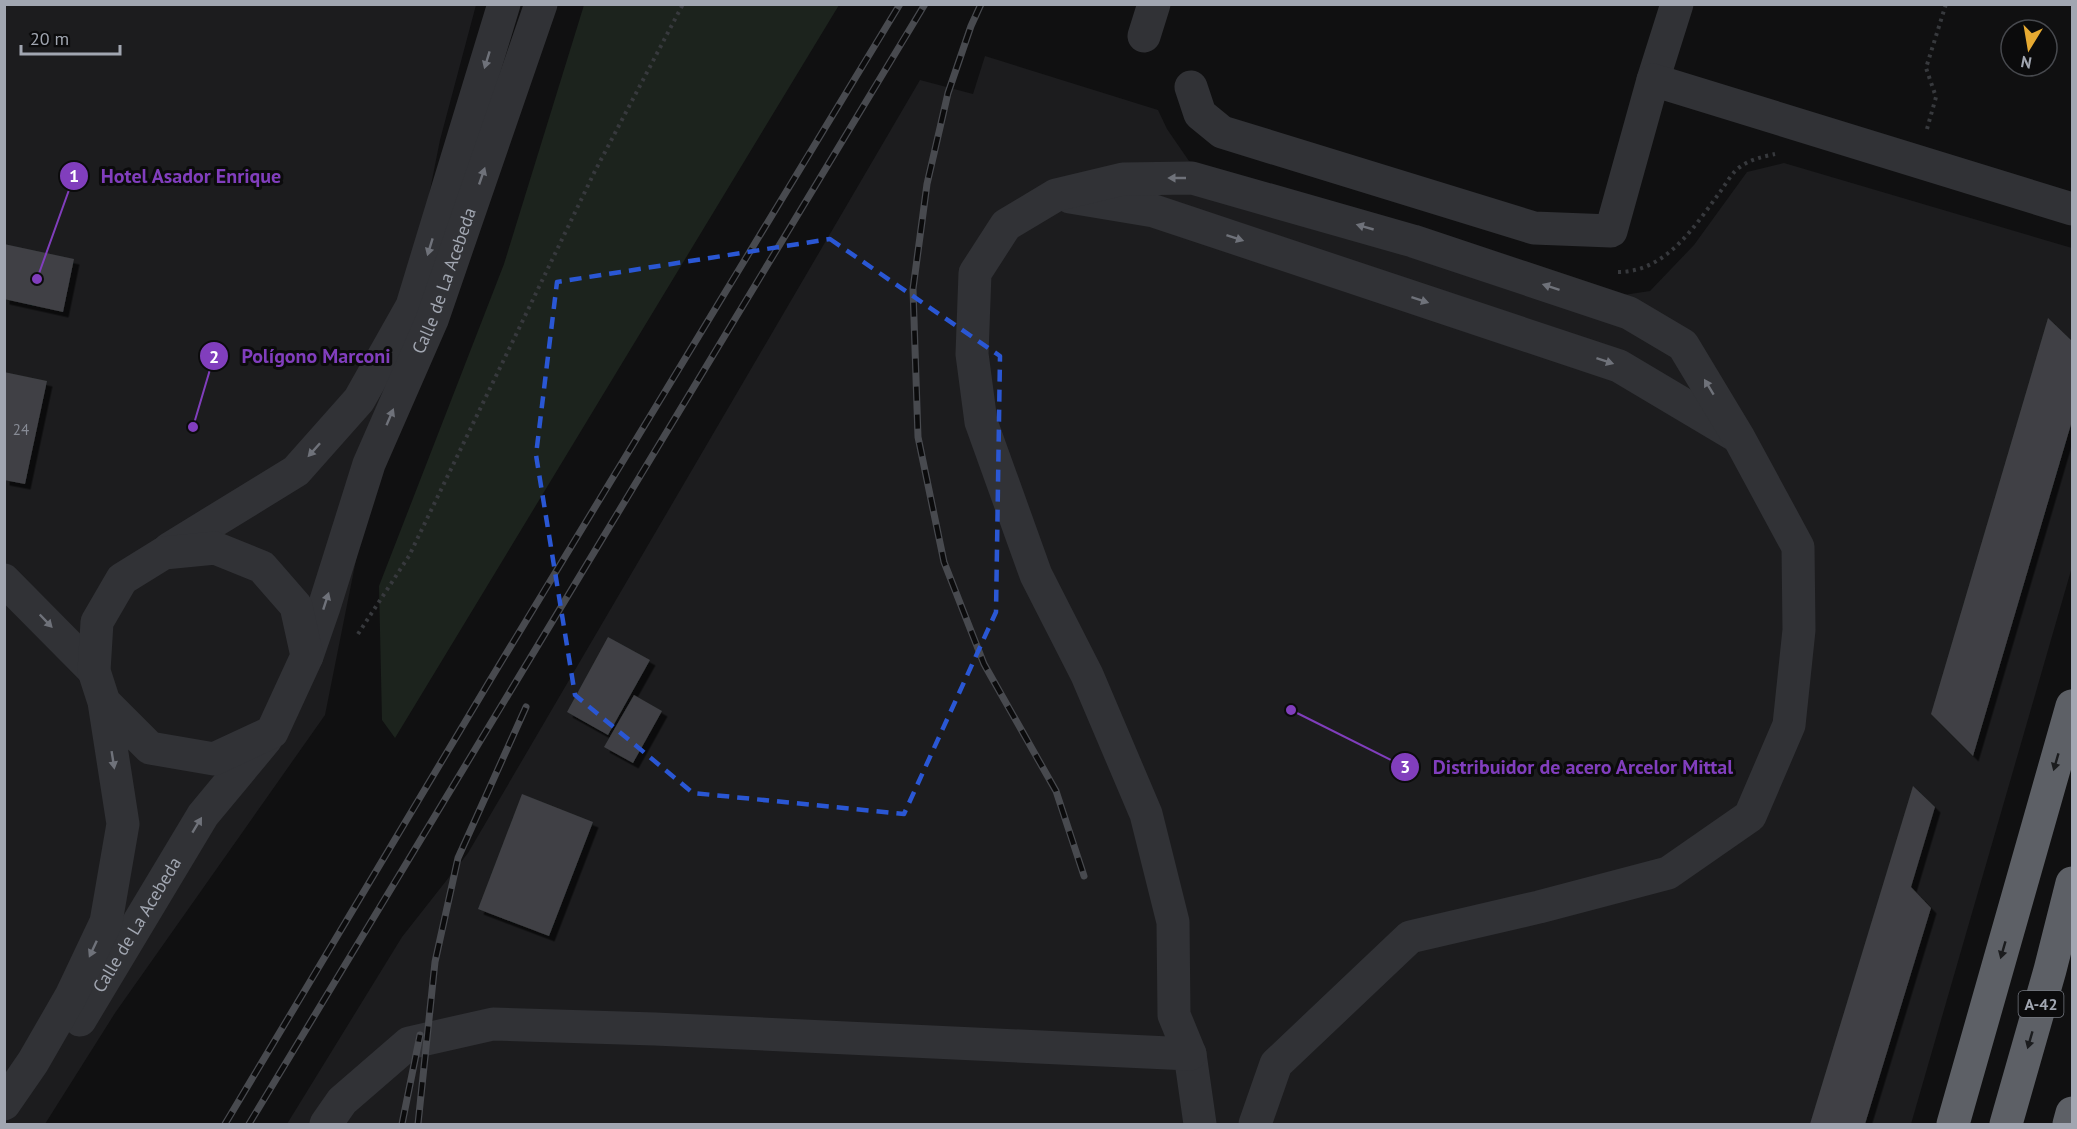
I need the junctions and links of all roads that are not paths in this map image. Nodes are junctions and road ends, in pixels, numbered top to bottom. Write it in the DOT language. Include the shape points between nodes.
graph roads {
  1 [pos="504,4"];
  2 [pos="541,4"];
  3 [pos="1154,4"];
  4 [pos="1677,4"];
  5 [pos="1144,36"];
  6 [pos="1653,80"];
  7 [pos="1191,87"];
  8 [pos="1056,195"];
  9 [pos="2072,206"];
  10 [pos="1739,438"];
  11 [pos="164,553"];
  12 [pos="4,580"];
  13 [pos="307,656"];
  14 [pos="94,671"];
  15 [pos="104,702"];
  16 [pos="2073,706"];
  17 [pos="272,732"];
  18 [pos="2073,883"];
  19 [pos="1190,1054"];
  20 [pos="19,1065"];
  21 [pos="4,1104"];
  22 [pos="2073,1113"];
  23 [pos="12,1125"];
  24 [pos="327,1125"];
  25 [pos="1200,1125"];
  26 [pos="1255,1125"];
  27 [pos="1953,1125"];
  28 [pos="2006,1125"];
  29 [pos="2069,1125"];
  1 -- 11 [label="street, Calle de La Acebeda, one-way" via="412,306 359,400 296,471"];
  13 -- 2 [label="street, Calle de La Acebeda, one-way" via="369,464 432,320"];
  3 -- 5 [label="street"];
  4 -- 6 [label="street"];
  6 -- 7 [label="street" via="1611,231 1534,228 1222,132 1200,114"];
  6 -- 9 [label="street"];
  8 -- 10 [label="street, one-way" via="1154,211 1619,366"];
  10 -- 8 [label="street, one-way" via="1683,345 1629,313 1413,241 1192,178 1123,179"];
  8 -- 19 [label="street" via="1006,225 975,273 972,354 981,423 1036,575 1088,675 1146,814 1173,922 1174,1015"];
  10 -- 26 [label="street" via="1798,547 1799,630 1788,725 1750,816 1668,873 1410,937 1276,1064"];
  11 -- 13 [label="street" via="215,548 262,567 296,606"];
  11 -- 14 [label="street" via="122,579 97,622"];
  12 -- 14 [label="street, one-way"];
  13 -- 17 [label="street"];
  14 -- 15 [label="street"];
  15 -- 17 [label="street" via="150,748 192,756 214,759"];
  15 -- 20 [label="street, Calle de La Acebeda, one-way" via="123,824 106,922 71,996"];
  16 -- 27 [label="highway, one-way"];
  23 -- 17 [label="street, Calle de La Acebeda, one-way" via="203,815"];
  18 -- 28 [label="highway, A-42, one-way"];
  19 -- 24 [label="street" via="493,1024 409,1043 342,1101"];
  19 -- 25 [label="street"];
  20 -- 21 [label="street, Calle de La Acebeda"];
  22 -- 29 [label="highway"];
}
